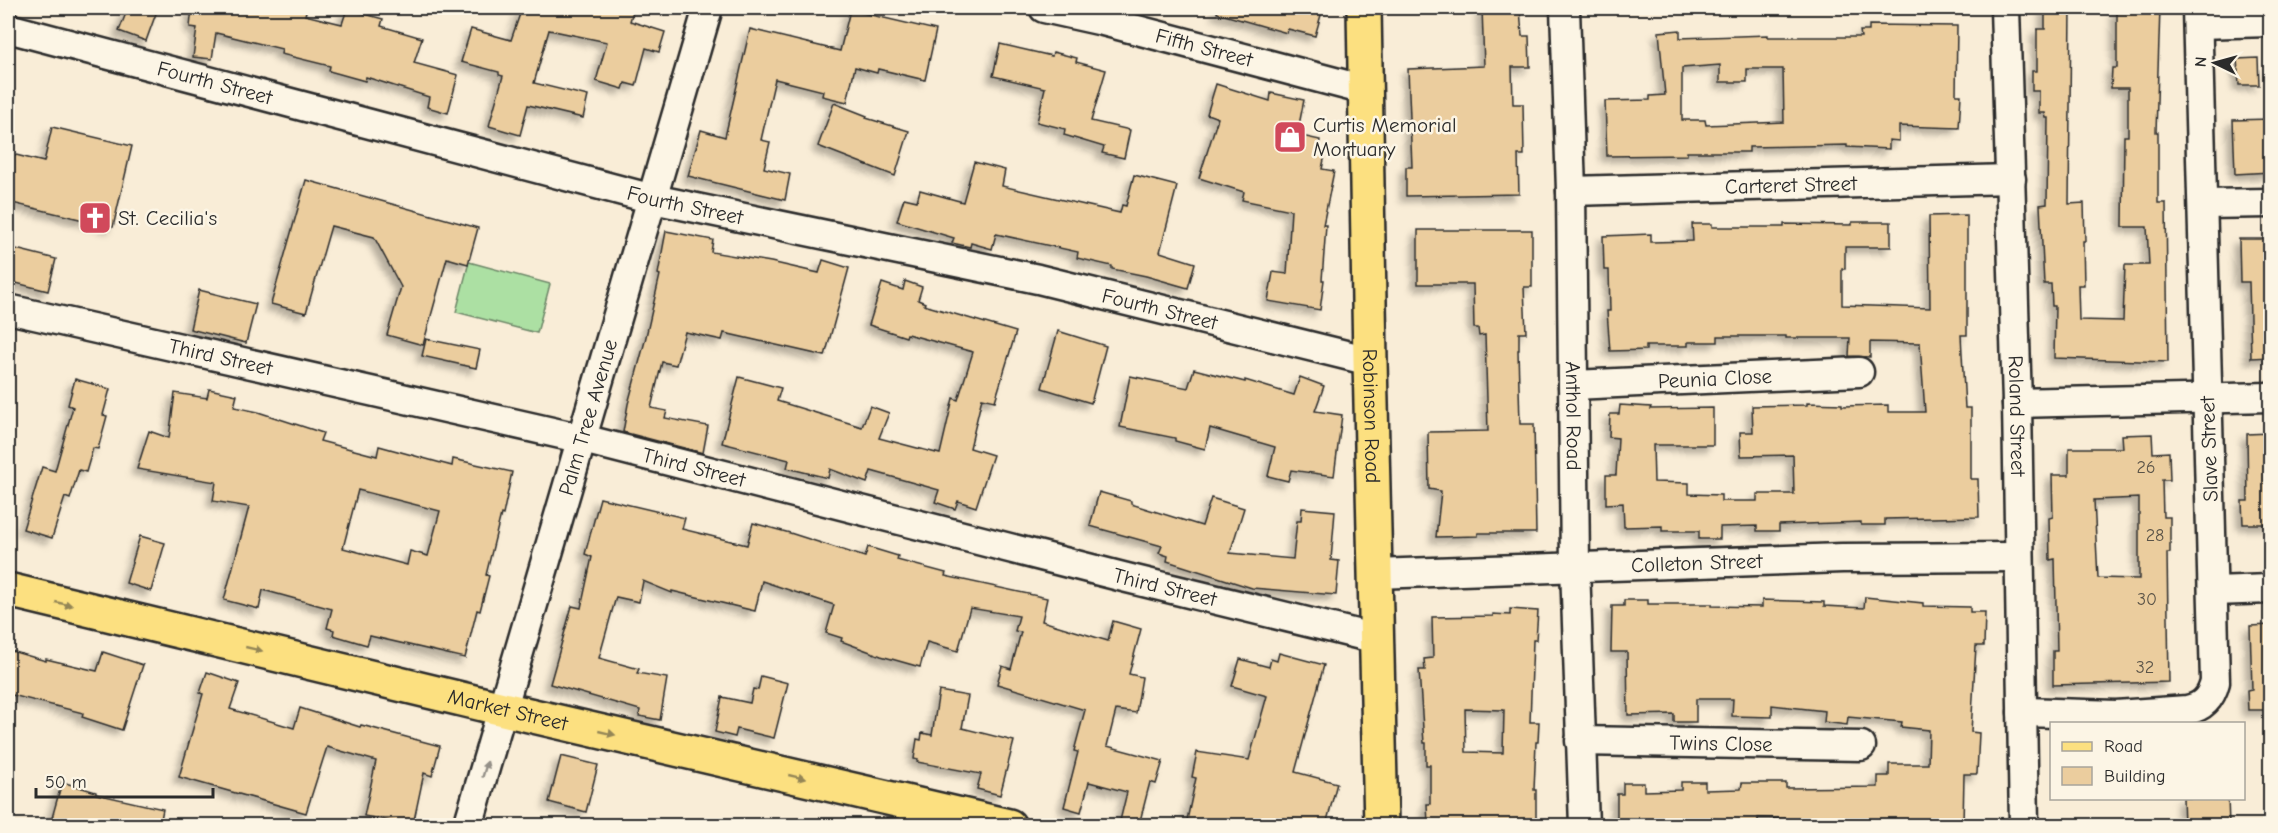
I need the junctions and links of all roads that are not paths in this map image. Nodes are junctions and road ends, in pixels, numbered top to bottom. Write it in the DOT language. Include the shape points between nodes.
graph roads {
  1 [pos="708,8"];
  2 [pos="1044,8"];
  3 [pos="1364,8"];
  4 [pos="1565,8"];
  5 [pos="2005,8"];
  6 [pos="2198,16"];
  7 [pos="2271,22"];
  8 [pos="8,28"];
  9 [pos="1365,90"];
  10 [pos="2011,179"];
  11 [pos="1571,191"];
  12 [pos="653,199"];
  13 [pos="2271,203"];
  14 [pos="2203,204"];
  15 [pos="8,309"];
  16 [pos="1370,361"];
  17 [pos="1859,372"];
  18 [pos="1573,385"];
  19 [pos="2271,397"];
  20 [pos="2208,399"];
  21 [pos="2017,403"];
  22 [pos="583,439"];
  23 [pos="2019,557"];
  24 [pos="1575,566"];
  25 [pos="1375,574"];
  26 [pos="2271,589"];
  27 [pos="8,590"];
  28 [pos="2214,591"];
  29 [pos="1377,639"];
  30 [pos="503,709"];
  31 [pos="2022,712"];
  32 [pos="1580,741"];
  33 [pos="1861,746"];
  34 [pos="468,825"];
  35 [pos="1009,825"];
  36 [pos="1382,825"];
  37 [pos="1584,825"];
  38 [pos="2024,825"];
  1 -- 12 [label="street, Palm Tree Avenue"];
  2 -- 9 [label="street, Fifth Street"];
  3 -- 9 [label="main road, Robinson Road"];
  4 -- 11 [label="street, Anthol Road"];
  5 -- 10 [label="street, Roland Street"];
  6 -- 7 [label="street"];
  6 -- 14 [label="street, Slave Street"];
  8 -- 12 [label="street, Fourth Street"];
  9 -- 16 [label="main road, Robinson Road"];
  10 -- 11 [label="street, Carteret Street"];
  10 -- 21 [label="street, Roland Street"];
  11 -- 18 [label="street, Anthol Road"];
  12 -- 16 [label="street, Fourth Street" via="1038,279"];
  12 -- 22 [label="street, Palm Tree Avenue"];
  13 -- 14 [label="street"];
  14 -- 20 [label="street, Slave Street"];
  15 -- 22 [label="street, Third Street"];
  16 -- 25 [label="main road, Robinson Road"];
  17 -- 18 [label="street, Peunia Close"];
  18 -- 24 [label="street, Anthol Road"];
  19 -- 20 [label="street"];
  20 -- 21 [label="street"];
  20 -- 28 [label="street, Slave Street"];
  21 -- 23 [label="street, Roland Street"];
  22 -- 29 [label="street, Third Street"];
  22 -- 30 [label="street, Palm Tree Avenue"];
  23 -- 24 [label="street, Colleton Street"];
  23 -- 31 [label="street, Roland Street"];
  24 -- 25 [label="street, Colleton Street"];
  24 -- 32 [label="street, Anthol Road"];
  25 -- 29 [label="main road, Robinson Road"];
  26 -- 28 [label="street"];
  27 -- 30 [label="main road, Market Street, one-way"];
  28 -- 31 [label="street, Slave Street" via="2215,682 2212,694 2196,708 2116,715"];
  29 -- 36 [label="main road, Robinson Road"];
  34 -- 30 [label="street, Palm Tree Avenue, one-way"];
  30 -- 35 [label="main road, Market Street, one-way"];
  31 -- 38 [label="street, Roland Street"];
  32 -- 33 [label="street, Twins Close"];
  32 -- 37 [label="street, Anthol Road"];
}
